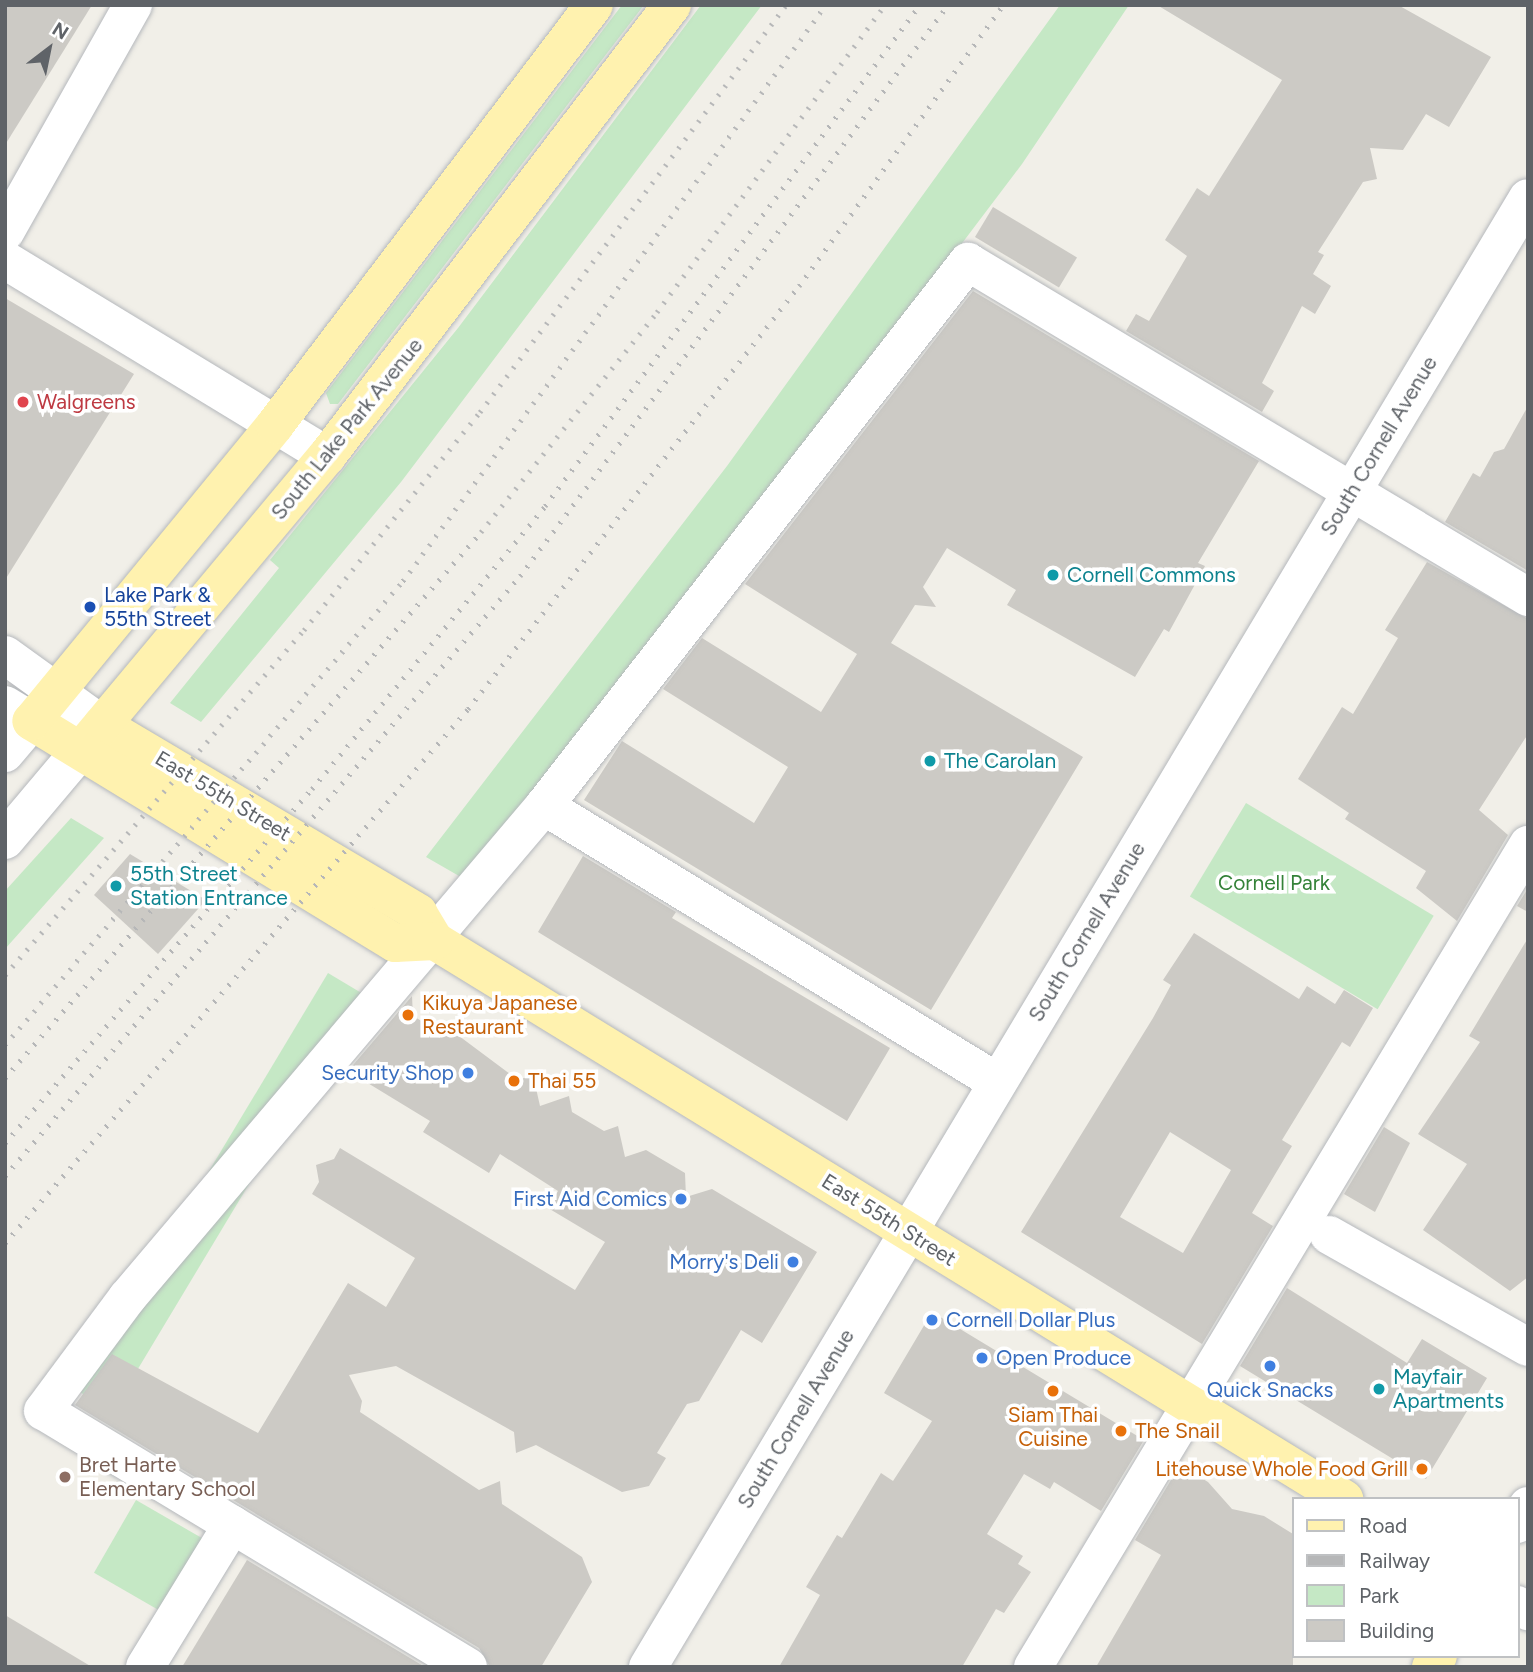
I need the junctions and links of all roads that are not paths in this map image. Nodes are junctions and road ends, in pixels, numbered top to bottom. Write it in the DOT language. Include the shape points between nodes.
graph roads {
  1 [pos="133,5"];
  2 [pos="594,5"];
  3 [pos="672,5"];
  4 [pos="1528,198"];
  5 [pos="5,232"];
  6 [pos="5,260"];
  7 [pos="275,425"];
  8 [pos="327,456"];
  9 [pos="1352,492"];
  10 [pos="1528,597"];
  11 [pos="5,655"];
  12 [pos="59,690"];
  13 [pos="19,713"];
  14 [pos="91,738"];
  15 [pos="5,753"];
  16 [pos="544,806"];
  17 [pos="5,840"];
  18 [pos="1528,845"];
  19 [pos="435,941"];
  20 [pos="997,1082"];
  21 [pos="907,1231"];
  22 [pos="1329,1235"];
  23 [pos="1528,1347"];
  24 [pos="1190,1404"];
  25 [pos="1340,1497"];
  26 [pos="232,1525"];
  27 [pos="145,1667"];
  28 [pos="468,1667"];
  29 [pos="648,1667"];
  30 [pos="1033,1667"];
  1 -- 5 [label="street"];
  2 -- 7 [label="main road"];
  3 -- 8 [label="main road, South Lake Park Avenue"];
  4 -- 9 [label="street, South Cornell Avenue"];
  6 -- 7 [label="street"];
  7 -- 8 [label="street"];
  7 -- 12 [label="main road"];
  8 -- 14 [label="main road, South Lake Park Avenue"];
  9 -- 10 [label="street"];
  9 -- 16 [label="street" via="968,262"];
  9 -- 20 [label="street, South Cornell Avenue"];
  11 -- 12 [label="street, East 55th Street"];
  12 -- 13 [label="main road"];
  12 -- 14 [label="street, East 55th Street"];
  13 -- 14 [label="main road, East 55th Street"];
  13 -- 15 [label="street"];
  14 -- 17 [label="street, South Lake Park Avenue"];
  14 -- 19 [label="main road, East 55th Street" via="395,943"];
  16 -- 19 [label="street"];
  16 -- 20 [label="street"];
  18 -- 24 [label="street"];
  19 -- 21 [label="main road, East 55th Street"];
  19 -- 26 [label="street" via="127,1298 43,1412"];
  20 -- 21 [label="street, South Cornell Avenue"];
  21 -- 24 [label="main road, East 55th Street"];
  21 -- 29 [label="street, South Cornell Avenue"];
  22 -- 23 [label="street"];
  24 -- 25 [label="main road, East 55th Street"];
  24 -- 30 [label="street"];
  26 -- 27 [label="street"];
  26 -- 28 [label="street"];
}
